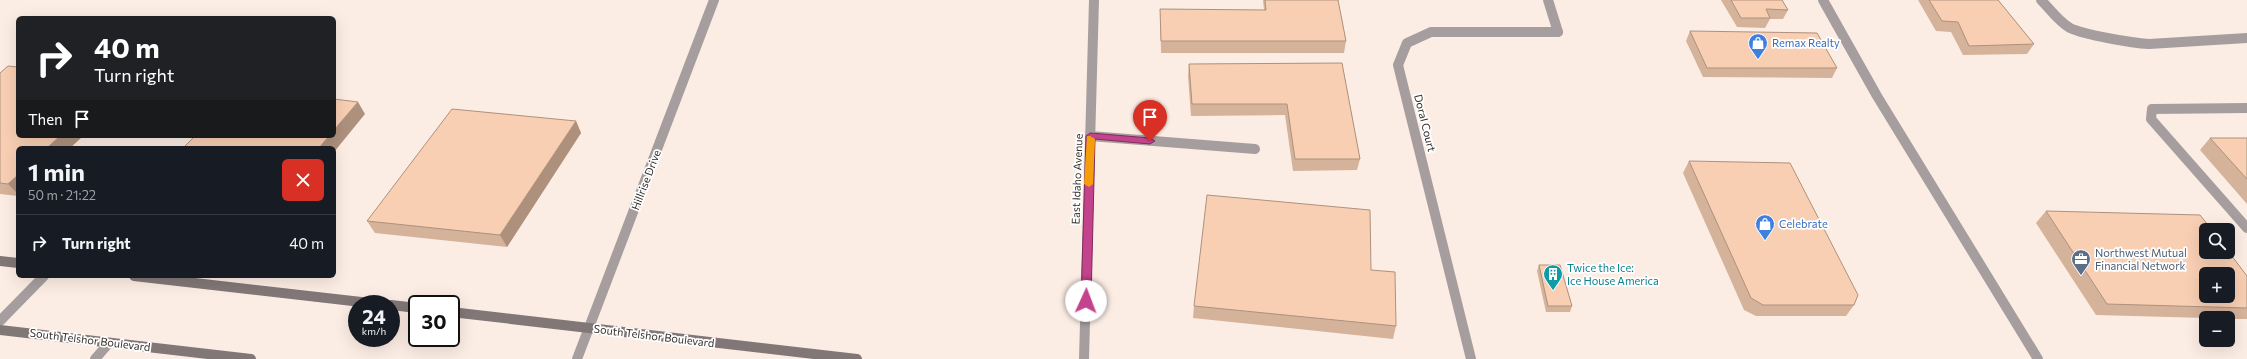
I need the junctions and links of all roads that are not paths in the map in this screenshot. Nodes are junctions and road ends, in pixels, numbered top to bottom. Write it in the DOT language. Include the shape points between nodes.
graph roads {
  1 [pos="714,0"];
  2 [pos="1094,0"];
  3 [pos="1548,0"];
  4 [pos="1823,0"];
  5 [pos="2042,0"];
  6 [pos="2247,38"];
  7 [pos="2247,108"];
  8 [pos="1090,136"];
  9 [pos="1255,149"];
  10 [pos="2247,228"];
  11 [pos="0,261"];
  12 [pos="16,263"];
  13 [pos="42,278"];
  14 [pos="152,278"];
  15 [pos="348,300"];
  16 [pos="460,313"];
  17 [pos="0,321"];
  18 [pos="589,328"];
  19 [pos="0,330"];
  20 [pos="109,343"];
  21 [pos="95,359"];
  22 [pos="251,359"];
  23 [pos="577,359"];
  24 [pos="857,359"];
  25 [pos="1084,359"];
  26 [pos="1471,359"];
  27 [pos="2038,359"];
  1 -- 18 [label="street, Hillrise Drive"];
  2 -- 8 [label="street, East Idaho Avenue"];
  3 -- 26 [label="street, Doral Court" via="1558,32 1431,32 1407,43 1398,65"];
  4 -- 27 [label="street" via="1877,96"];
  5 -- 6 [label="street" via="2071,28 2133,43"];
  7 -- 10 [label="street" via="2152,109 2150,115"];
  8 -- 9 [label="street"];
  8 -- 25 [label="street, East Idaho Avenue"];
  11 -- 12 [label="main road"];
  13 -- 17 [label="street"];
  14 -- 15 [label="main road"];
  16 -- 18 [label="main road, South Telshor Boulevard"];
  18 -- 23 [label="street, Hillrise Drive"];
  18 -- 24 [label="main road, South Telshor Boulevard"];
  19 -- 20 [label="main road, South Telshor Boulevard"];
  20 -- 21 [label="street"];
  20 -- 22 [label="main road, South Telshor Boulevard"];
}
